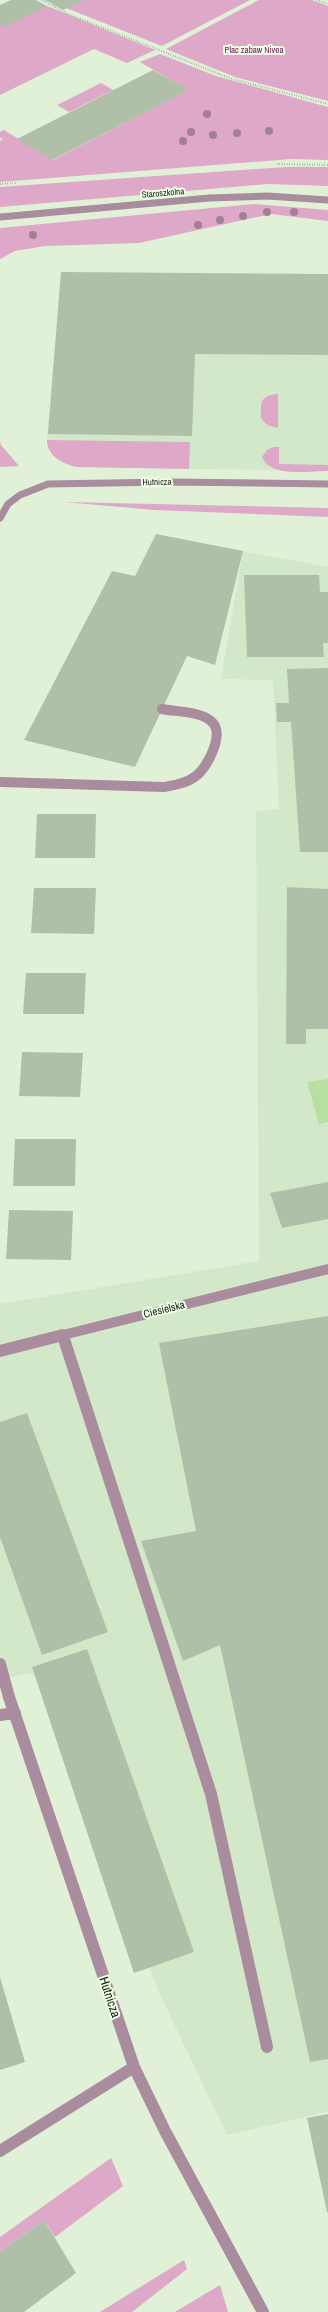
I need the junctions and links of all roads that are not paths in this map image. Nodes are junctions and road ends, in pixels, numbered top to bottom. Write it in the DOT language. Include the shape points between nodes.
graph roads {
  1 [pos="328,200"];
  2 [pos="0,217"];
  3 [pos="328,484"];
  4 [pos="0,518"];
  5 [pos="162,709"];
  6 [pos="0,782"];
  7 [pos="328,1269"];
  8 [pos="62,1334"];
  9 [pos="0,1351"];
  10 [pos="0,1664"];
  11 [pos="15,1713"];
  12 [pos="0,1715"];
  13 [pos="267,2047"];
  14 [pos="134,2067"];
  15 [pos="0,2151"];
  16 [pos="263,2312"];
  1 -- 2 [label="street, Staroszkolna" via="267,196 210,198"];
  3 -- 4 [label="street, Hutnicza" via="48,484 30,487 17,496"];
  5 -- 6 [label="street" via="201,716 217,728 218,736 207,764 197,776 182,783 164,787"];
  7 -- 8 [label="street, Ciesielska"];
  8 -- 9 [label="street, Ciesielska"];
  8 -- 13 [label="street" via="211,1794"];
  10 -- 11 [label="street, Hutnicza"];
  11 -- 12 [label="street"];
  11 -- 14 [label="street, Hutnicza"];
  14 -- 15 [label="street"];
  14 -- 16 [label="street, Hutnicza" via="165,2132"];
}
